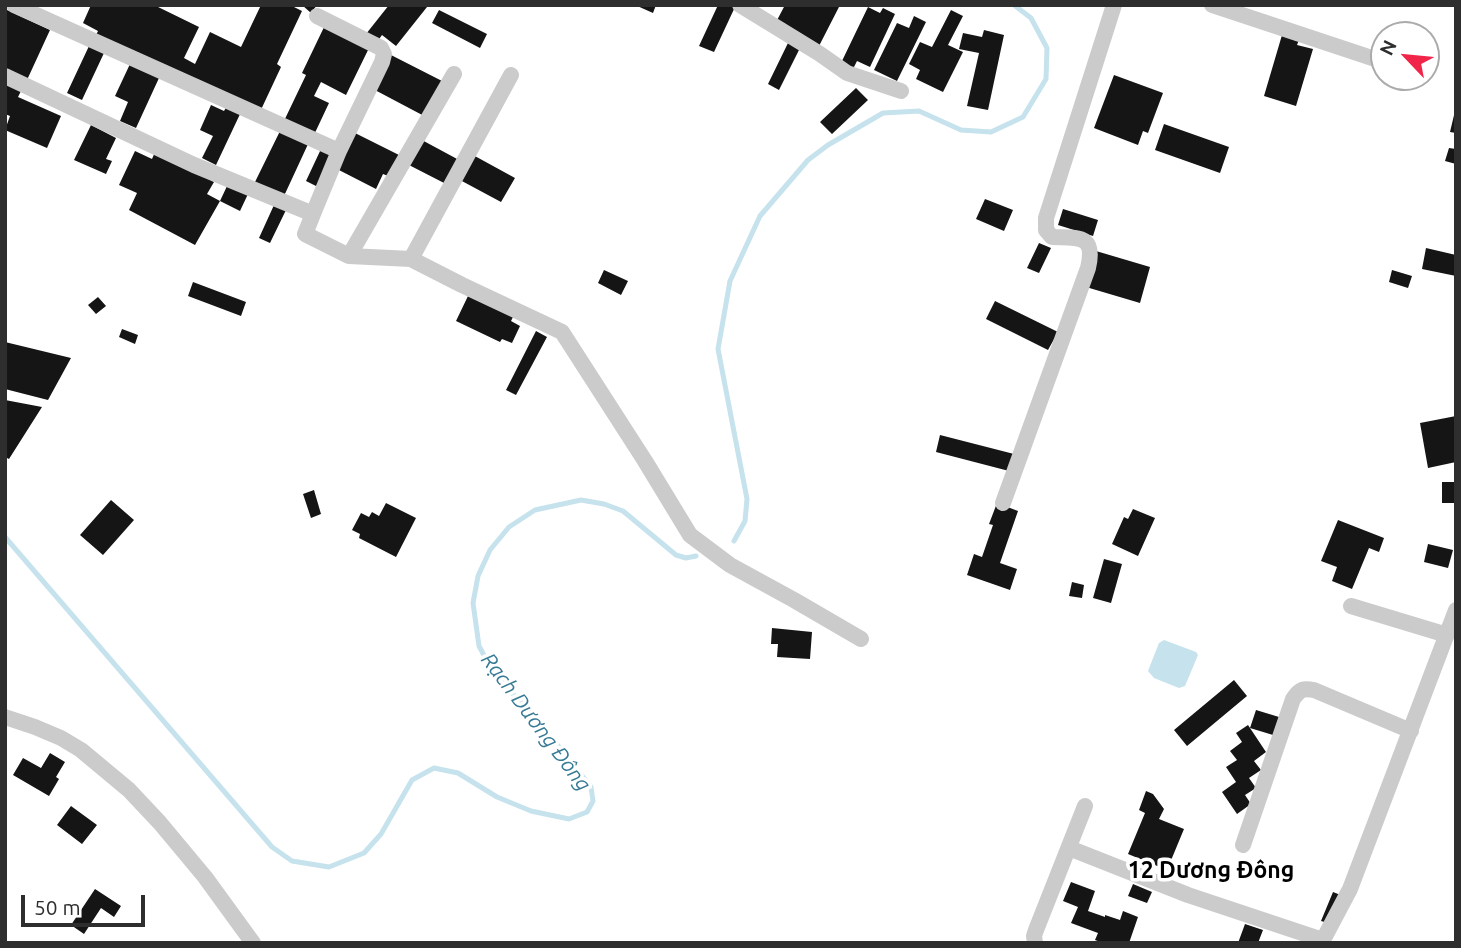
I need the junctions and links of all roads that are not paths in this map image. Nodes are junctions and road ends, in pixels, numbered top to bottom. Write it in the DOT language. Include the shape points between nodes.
graph roads {
  1 [pos="14,5"];
  2 [pos="1114,5"];
  3 [pos="1212,5"];
  4 [pos="750,8"];
  5 [pos="317,16"];
  6 [pos="1370,57"];
  7 [pos="454,74"];
  8 [pos="511,75"];
  9 [pos="5,76"];
  10 [pos="901,91"];
  11 [pos="339,152"];
  12 [pos="313,214"];
  13 [pos="349,256"];
  14 [pos="411,259"];
  15 [pos="1003,503"];
  16 [pos="1351,606"];
  17 [pos="1456,610"];
  18 [pos="1447,635"];
  19 [pos="861,639"];
  20 [pos="5,717"];
  21 [pos="1411,731"];
  22 [pos="1085,807"];
  23 [pos="1243,845"];
  24 [pos="1069,848"];
  25 [pos="253,943"];
  26 [pos="1035,943"];
  1 -- 11 [label="street"];
  2 -- 15 [label="street" via="1046,218 1046,230 1052,237 1086,241 1091,255"];
  3 -- 6 [label="street"];
  4 -- 10 [label="street" via="847,73"];
  5 -- 11 [label="street" via="381,48 384,54"];
  7 -- 13 [label="street"];
  8 -- 14 [label="street"];
  9 -- 12 [label="street" via="194,165"];
  11 -- 12 [label="street"];
  12 -- 13 [label="street" via="305,234"];
  13 -- 14 [label="street"];
  14 -- 19 [label="street" via="562,332 690,535 730,565"];
  16 -- 18 [label="street"];
  17 -- 18 [label="street"];
  18 -- 21 [label="street"];
  20 -- 25 [label="street" via="61,738 129,790 205,877"];
  21 -- 23 [label="street" via="1314,690 1298,692"];
  21 -- 24 [label="street" via="1350,889 1324,940 1188,895"];
  22 -- 24 [label="street"];
  24 -- 26 [label="street"];
}
